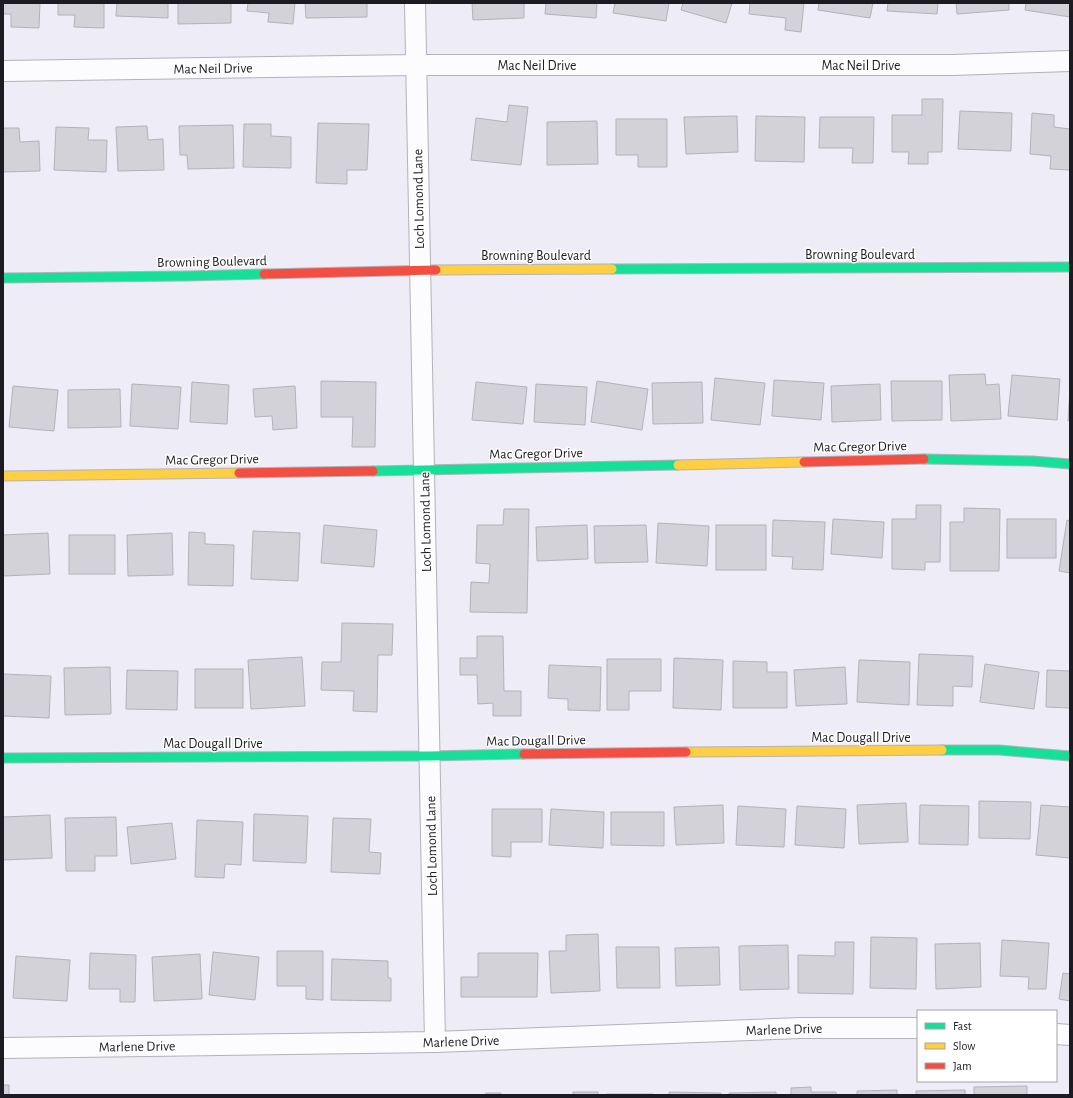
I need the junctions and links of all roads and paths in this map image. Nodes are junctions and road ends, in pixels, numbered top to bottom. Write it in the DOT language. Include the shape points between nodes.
graph roads {
  1 [pos="415,3"];
  2 [pos="1070,61"];
  3 [pos="416,65"];
  4 [pos="3,71"];
  5 [pos="1070,267"];
  6 [pos="420,270"];
  7 [pos="3,278"];
  8 [pos="1070,464"];
  9 [pos="424,470"];
  10 [pos="3,476"];
  11 [pos="429,756"];
  12 [pos="1070,756"];
  13 [pos="3,758"];
  14 [pos="917,1028"];
  15 [pos="1057,1034"];
  16 [pos="1070,1035"];
  17 [pos="435,1042"];
  18 [pos="3,1048"];
  1 -- 3 [label="street, Loch Lomond Lane"];
  2 -- 3 [label="street, Mac Neil Drive" via="953,65"];
  3 -- 4 [label="street, Mac Neil Drive"];
  3 -- 6 [label="street, Loch Lomond Lane"];
  5 -- 6 [label="street, Browning Boulevard"];
  6 -- 7 [label="street, Browning Boulevard"];
  6 -- 9 [label="street, Loch Lomond Lane"];
  8 -- 9 [label="street, Mac Gregor Drive" via="942,458"];
  9 -- 10 [label="street, Mac Gregor Drive"];
  9 -- 11 [label="street, Loch Lomond Lane"];
  11 -- 12 [label="street, Mac Dougall Drive" via="999,750"];
  11 -- 13 [label="street, Mac Dougall Drive"];
  11 -- 17 [label="street, Loch Lomond Lane"];
  14 -- 17 [label="street, Marlene Drive" via="801,1028"];
  15 -- 16 [label="street"];
  17 -- 18 [label="street, Marlene Drive"];
}
